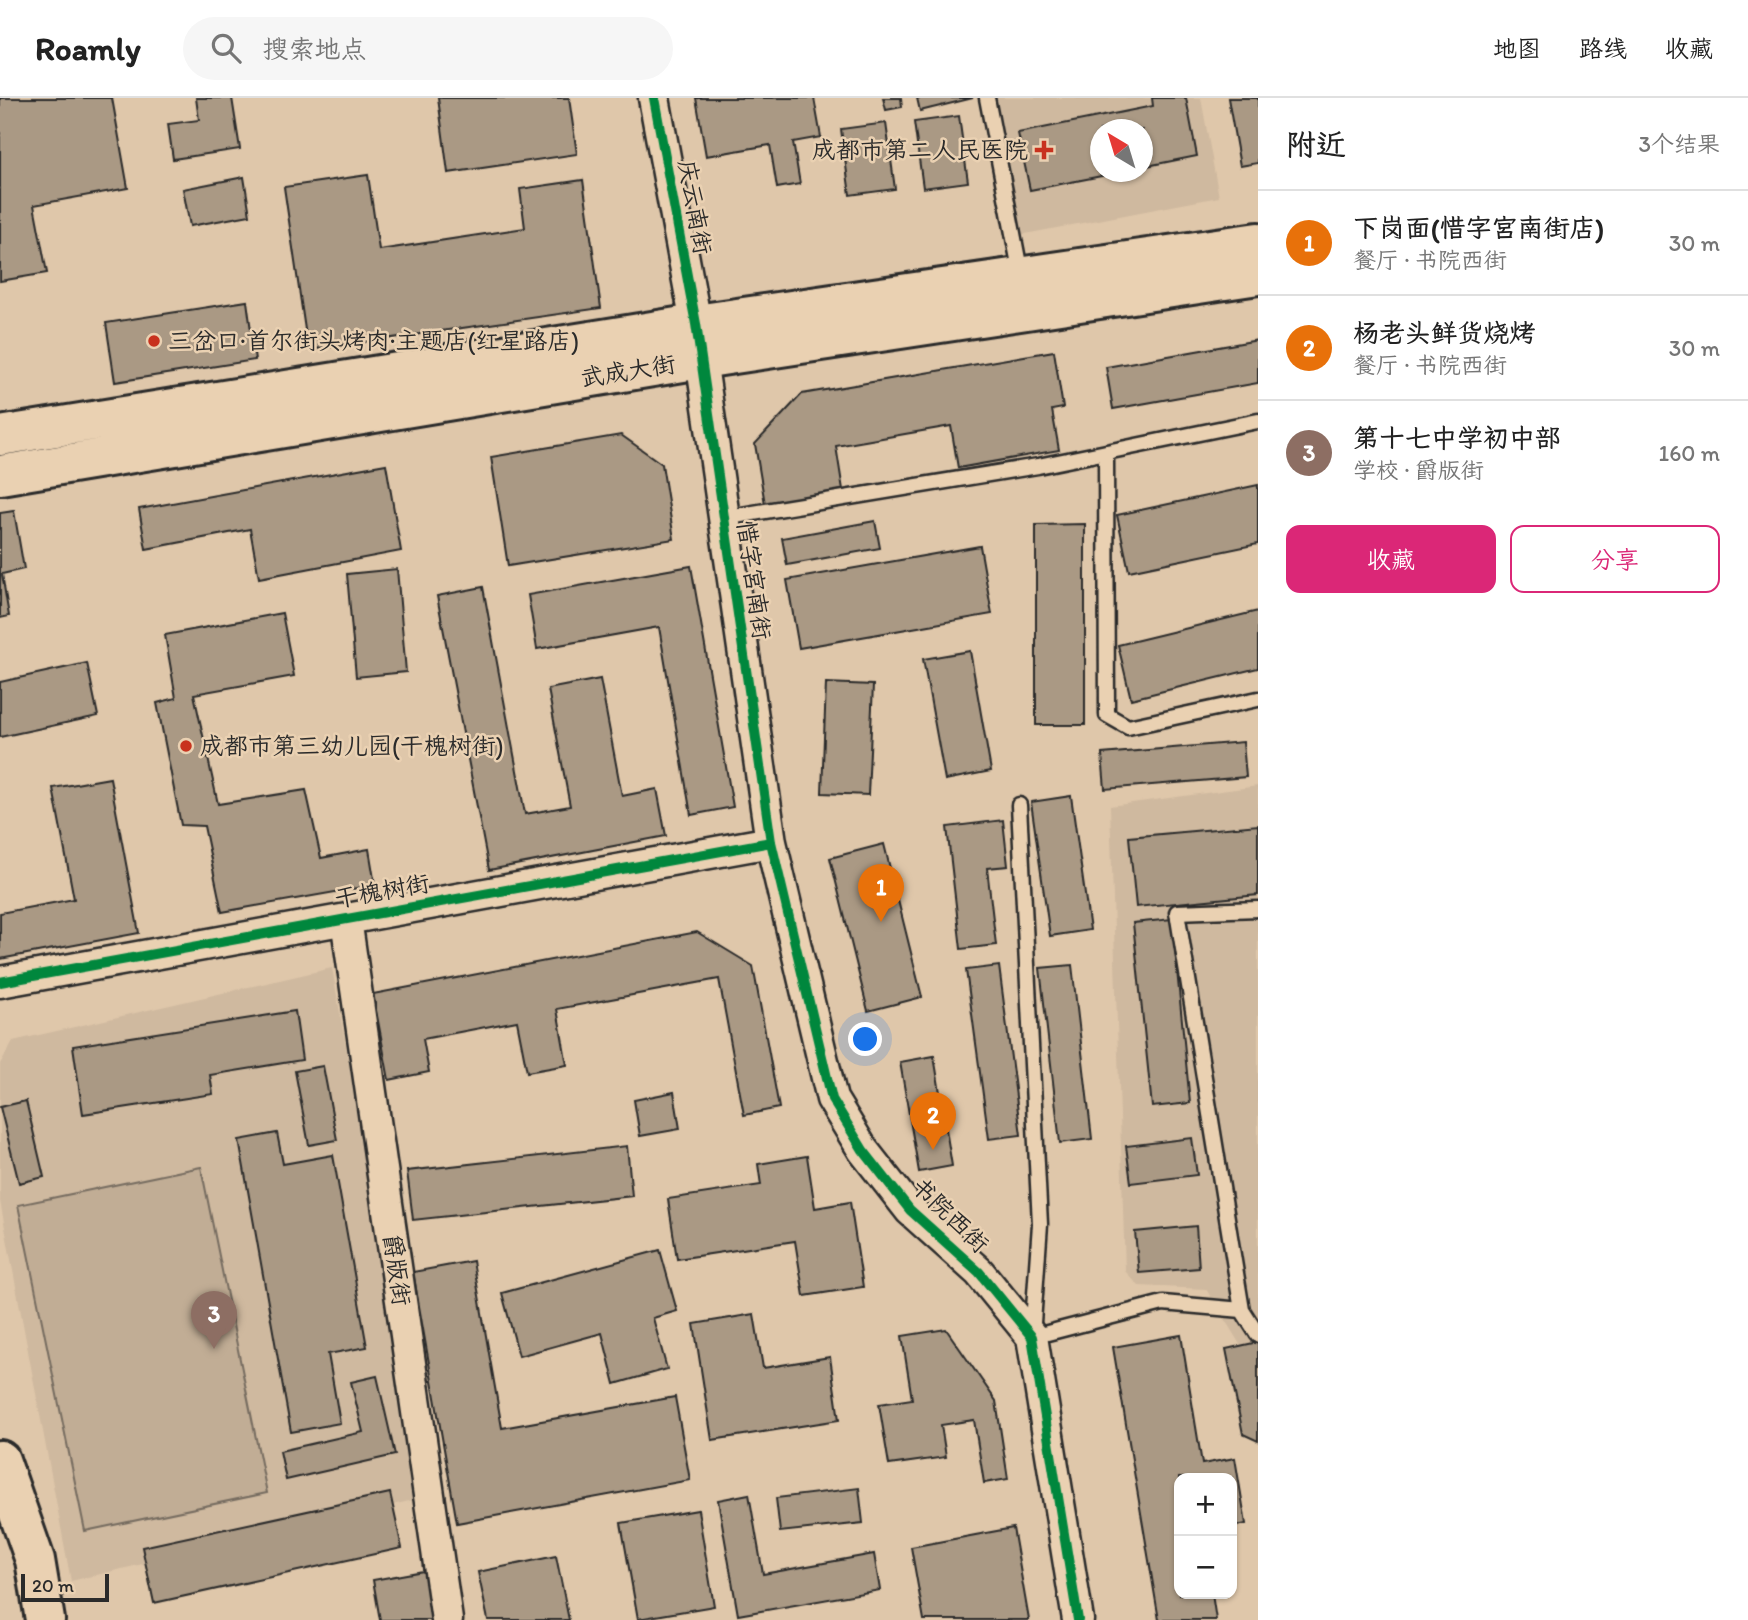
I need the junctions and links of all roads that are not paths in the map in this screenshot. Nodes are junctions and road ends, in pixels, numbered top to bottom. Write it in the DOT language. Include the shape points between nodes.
graph roads {
  1 [pos="654,98"];
  2 [pos="987,98"];
  3 [pos="1258,242"];
  4 [pos="1258,275"];
  5 [pos="1021,277"];
  6 [pos="698,341"];
  7 [pos="1258,421"];
  8 [pos="0,436"];
  9 [pos="1106,452"];
  10 [pos="0,475"];
  11 [pos="723,518"];
  12 [pos="1258,699"];
  13 [pos="1019,805"];
  14 [pos="771,842"];
  15 [pos="1258,909"];
  16 [pos="346,919"];
  17 [pos="0,982"];
  18 [pos="1241,1310"];
  19 [pos="1258,1335"];
  20 [pos="1032,1337"];
  21 [pos="0,1460"];
  22 [pos="45,1620"];
  23 [pos="447,1620"];
  24 [pos="1078,1620"];
  1 -- 6 [label="street, 庆云南街"];
  2 -- 5 [label="lane"];
  3 -- 5 [label="main road, 武成大街"];
  4 -- 6 [label="main road, 武成大街"];
  5 -- 6 [label="main road, 武成大街"];
  6 -- 8 [label="main road, 武成大街"];
  6 -- 10 [label="main road, 武成大街"];
  6 -- 11 [label="street, 惜字宫南街"];
  7 -- 9 [label="lane"];
  9 -- 11 [label="lane"];
  9 -- 12 [label="lane" via="1107,715 1128,727"];
  11 -- 14 [label="street, 惜字宫南街"];
  13 -- 20 [label="lane" via="1040,1224"];
  14 -- 16 [label="street, 干槐树街"];
  14 -- 20 [label="street, 书院西街" via="832,1099 863,1150 910,1210 979,1272"];
  15 -- 18 [label="lane" via="1177,912"];
  16 -- 17 [label="street, 干槐树街"];
  16 -- 23 [label="street, 爵版街"];
  18 -- 19 [label="lane"];
  18 -- 20 [label="lane" via="1163,1303"];
  20 -- 24 [label="street, 书院西街"];
  21 -- 22 [label="main road" via="36,1560"];
}
